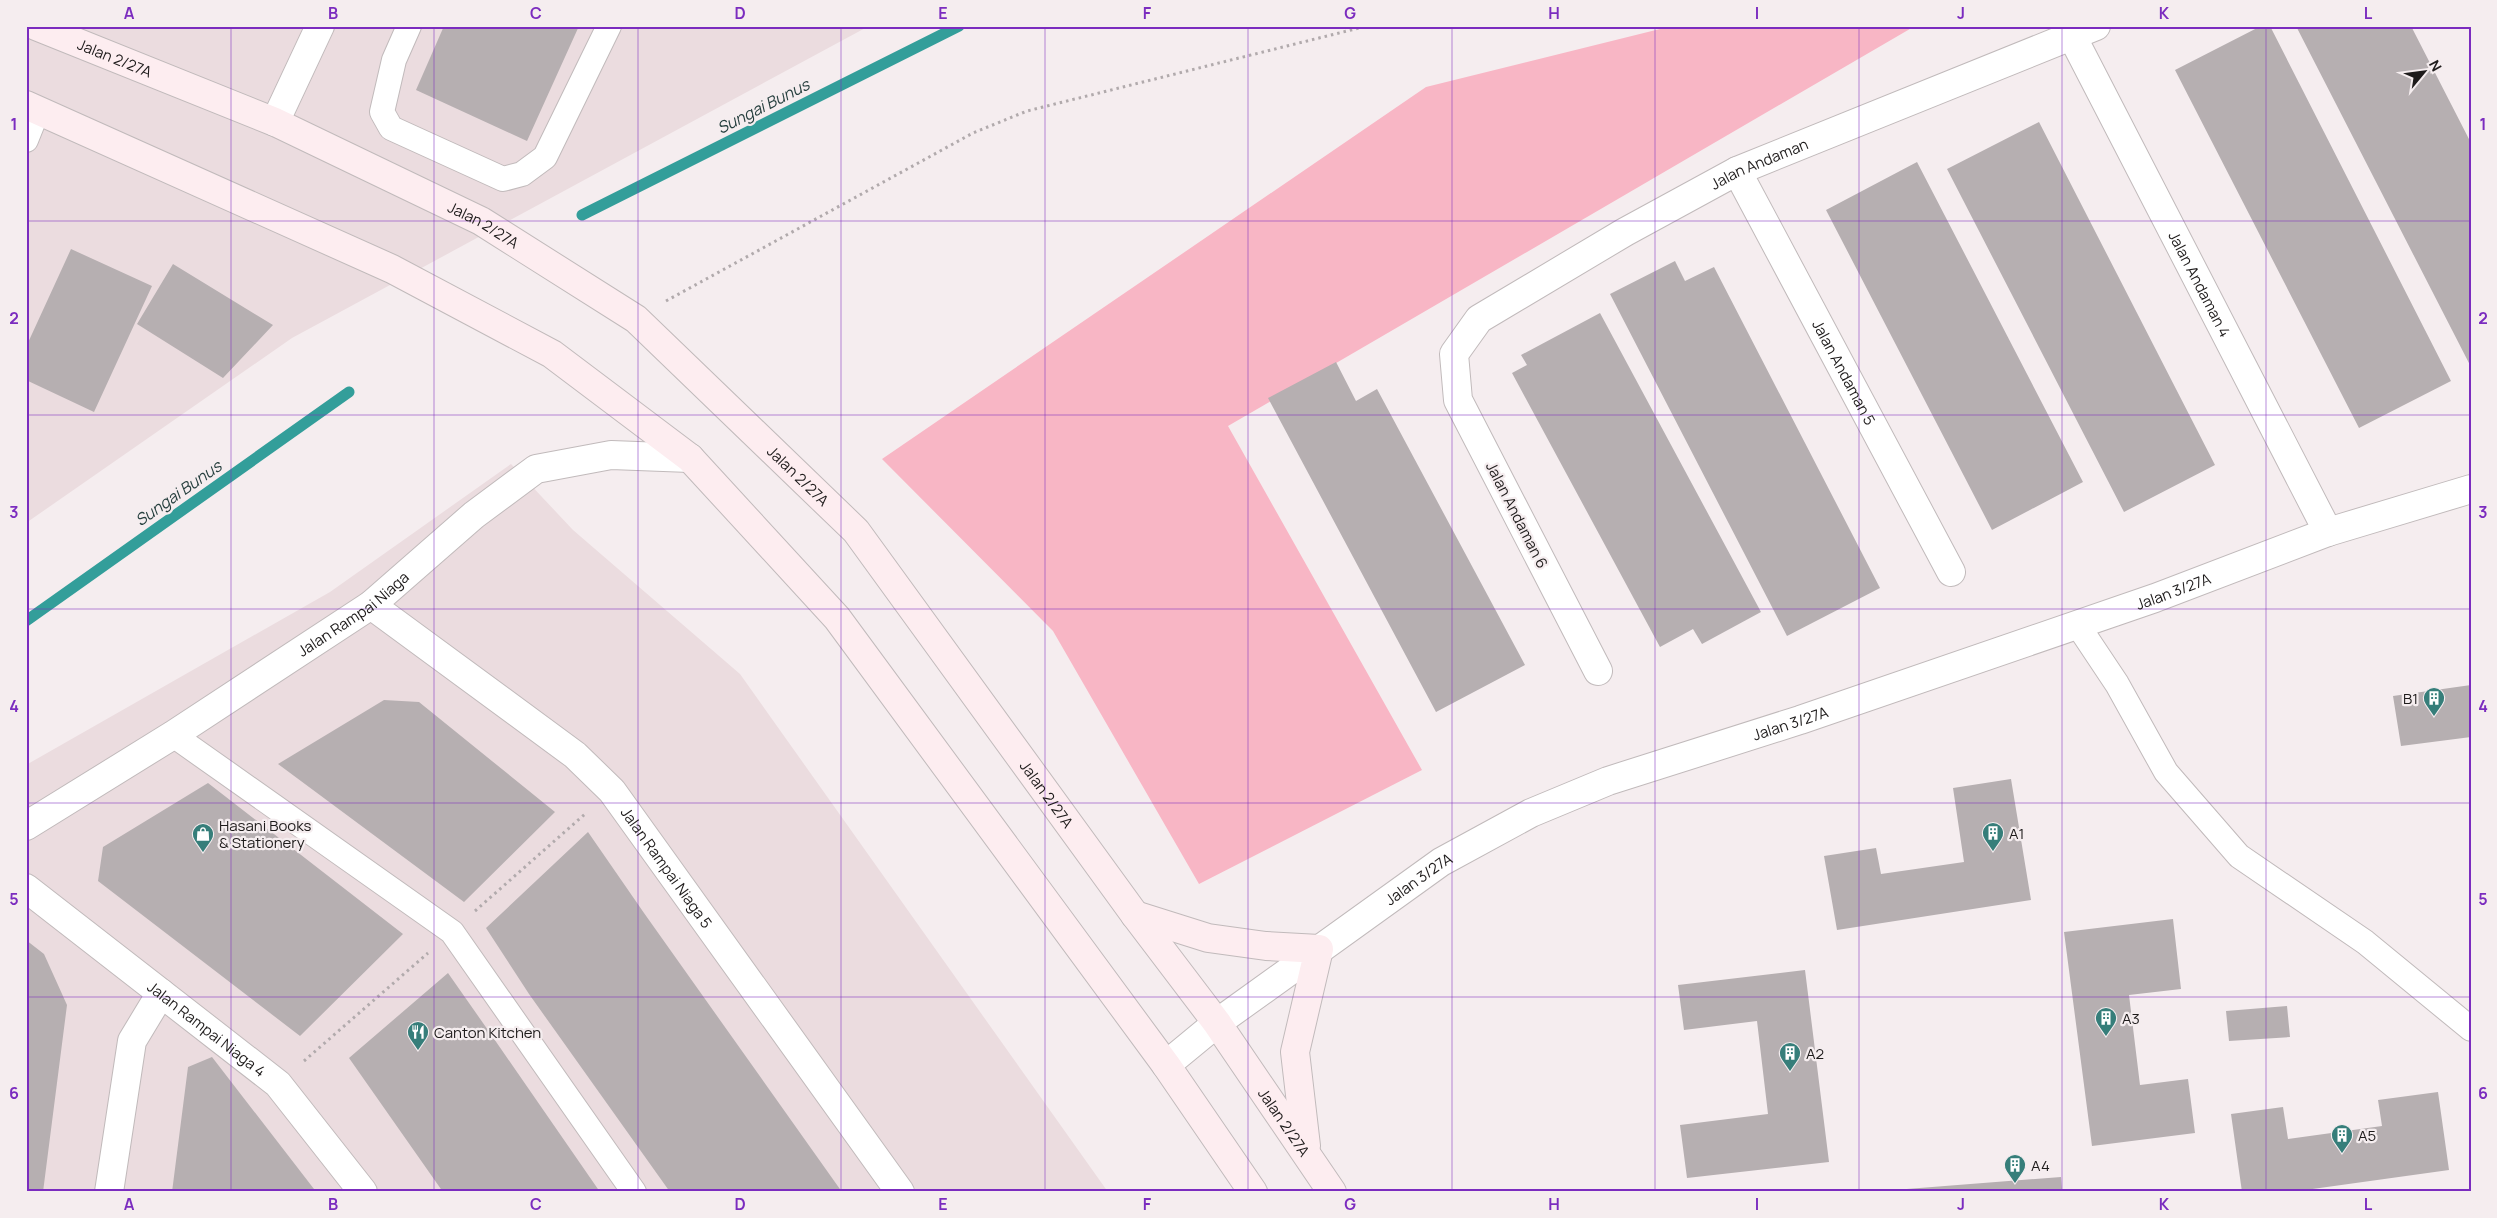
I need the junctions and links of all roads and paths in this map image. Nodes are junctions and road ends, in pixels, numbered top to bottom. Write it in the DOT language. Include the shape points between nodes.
graph roads {
  1 [pos="36,26"];
  2 [pos="320,26"];
  3 [pos="409,26"];
  4 [pos="609,26"];
  5 [pos="1367,26"];
  6 [pos="2084,31"];
  7 [pos="32,108"];
  8 [pos="275,122"];
  9 [pos="26,140"];
  10 [pos="1737,171"];
  11 [pos="636,319"];
  12 [pos="1454,354"];
  13 [pos="690,458"];
  14 [pos="2471,489"];
  15 [pos="2328,532"];
  16 [pos="1951,572"];
  17 [pos="371,605"];
  18 [pos="2078,624"];
  19 [pos="1598,672"];
  20 [pos="173,735"];
  21 [pos="26,826"];
  22 [pos="26,888"];
  23 [pos="1135,915"];
  24 [pos="1319,949"];
  25 [pos="161,993"];
  26 [pos="1217,1023"];
  27 [pos="2471,1029"];
  28 [pos="1166,1065"];
  29 [pos="1307,1152"];
  30 [pos="353,1187"];
  31 [pos="109,1192"];
  32 [pos="634,1192"];
  33 [pos="900,1192"];
  34 [pos="1253,1192"];
  35 [pos="1332,1192"];
  1 -- 8 [label="main road, Jalan 2/27A"];
  2 -- 8 [label="street"];
  3 -- 4 [label="lane" via="394,60 382,112 391,128 503,179 522,174 544,158"];
  5 -- 11 [label="path" via="1027,111 973,132"];
  6 -- 10 [label="street, Jalan Andaman"];
  6 -- 15 [label="street, Jalan Andaman 4"];
  7 -- 9 [label="lane"];
  7 -- 13 [label="main road" via="392,269 443,296 552,354"];
  8 -- 11 [label="main road, Jalan 2/27A" via="480,221"];
  10 -- 12 [label="street, Jalan Andaman" via="1625,232 1479,319"];
  10 -- 16 [label="street, Jalan Andaman 5"];
  11 -- 23 [label="main road, Jalan 2/27A" via="856,531"];
  12 -- 19 [label="street, Jalan Andaman 6" via="1458,400"];
  13 -- 17 [label="street, Jalan Rampai Niaga" via="611,455 536,469 474,515"];
  13 -- 28 [label="main road" via="837,618"];
  14 -- 15 [label="street, Jalan 3/27A"];
  15 -- 18 [label="street, Jalan 3/27A"];
  17 -- 20 [label="street, Jalan Rampai Niaga"];
  17 -- 33 [label="street, Jalan Rampai Niaga 5" via="575,755 612,791"];
  18 -- 24 [label="street, Jalan 3/27A" via="1800,720 1608,781 1531,813 1441,862"];
  18 -- 27 [label="lane" via="2117,684 2166,772 2239,856 2365,942"];
  20 -- 21 [label="street, Jalan Rampai Niaga"];
  20 -- 32 [label="lane" via="452,932"];
  22 -- 25 [label="street, Jalan Rampai Niaga 4"];
  23 -- 24 [label="main road" via="1208,938"];
  23 -- 26 [label="main road, Jalan 2/27A"];
  24 -- 26 [label="street, Jalan 3/27A"];
  24 -- 29 [label="main road" via="1295,1052"];
  25 -- 30 [label="street, Jalan Rampai Niaga 4" via="278,1084"];
  25 -- 31 [label="street" via="132,1040"];
  26 -- 28 [label="street, Jalan 3/27A"];
  26 -- 29 [label="main road, Jalan 2/27A"];
  28 -- 34 [label="main road"];
  29 -- 35 [label="main road, Jalan 2/27A"];
}
